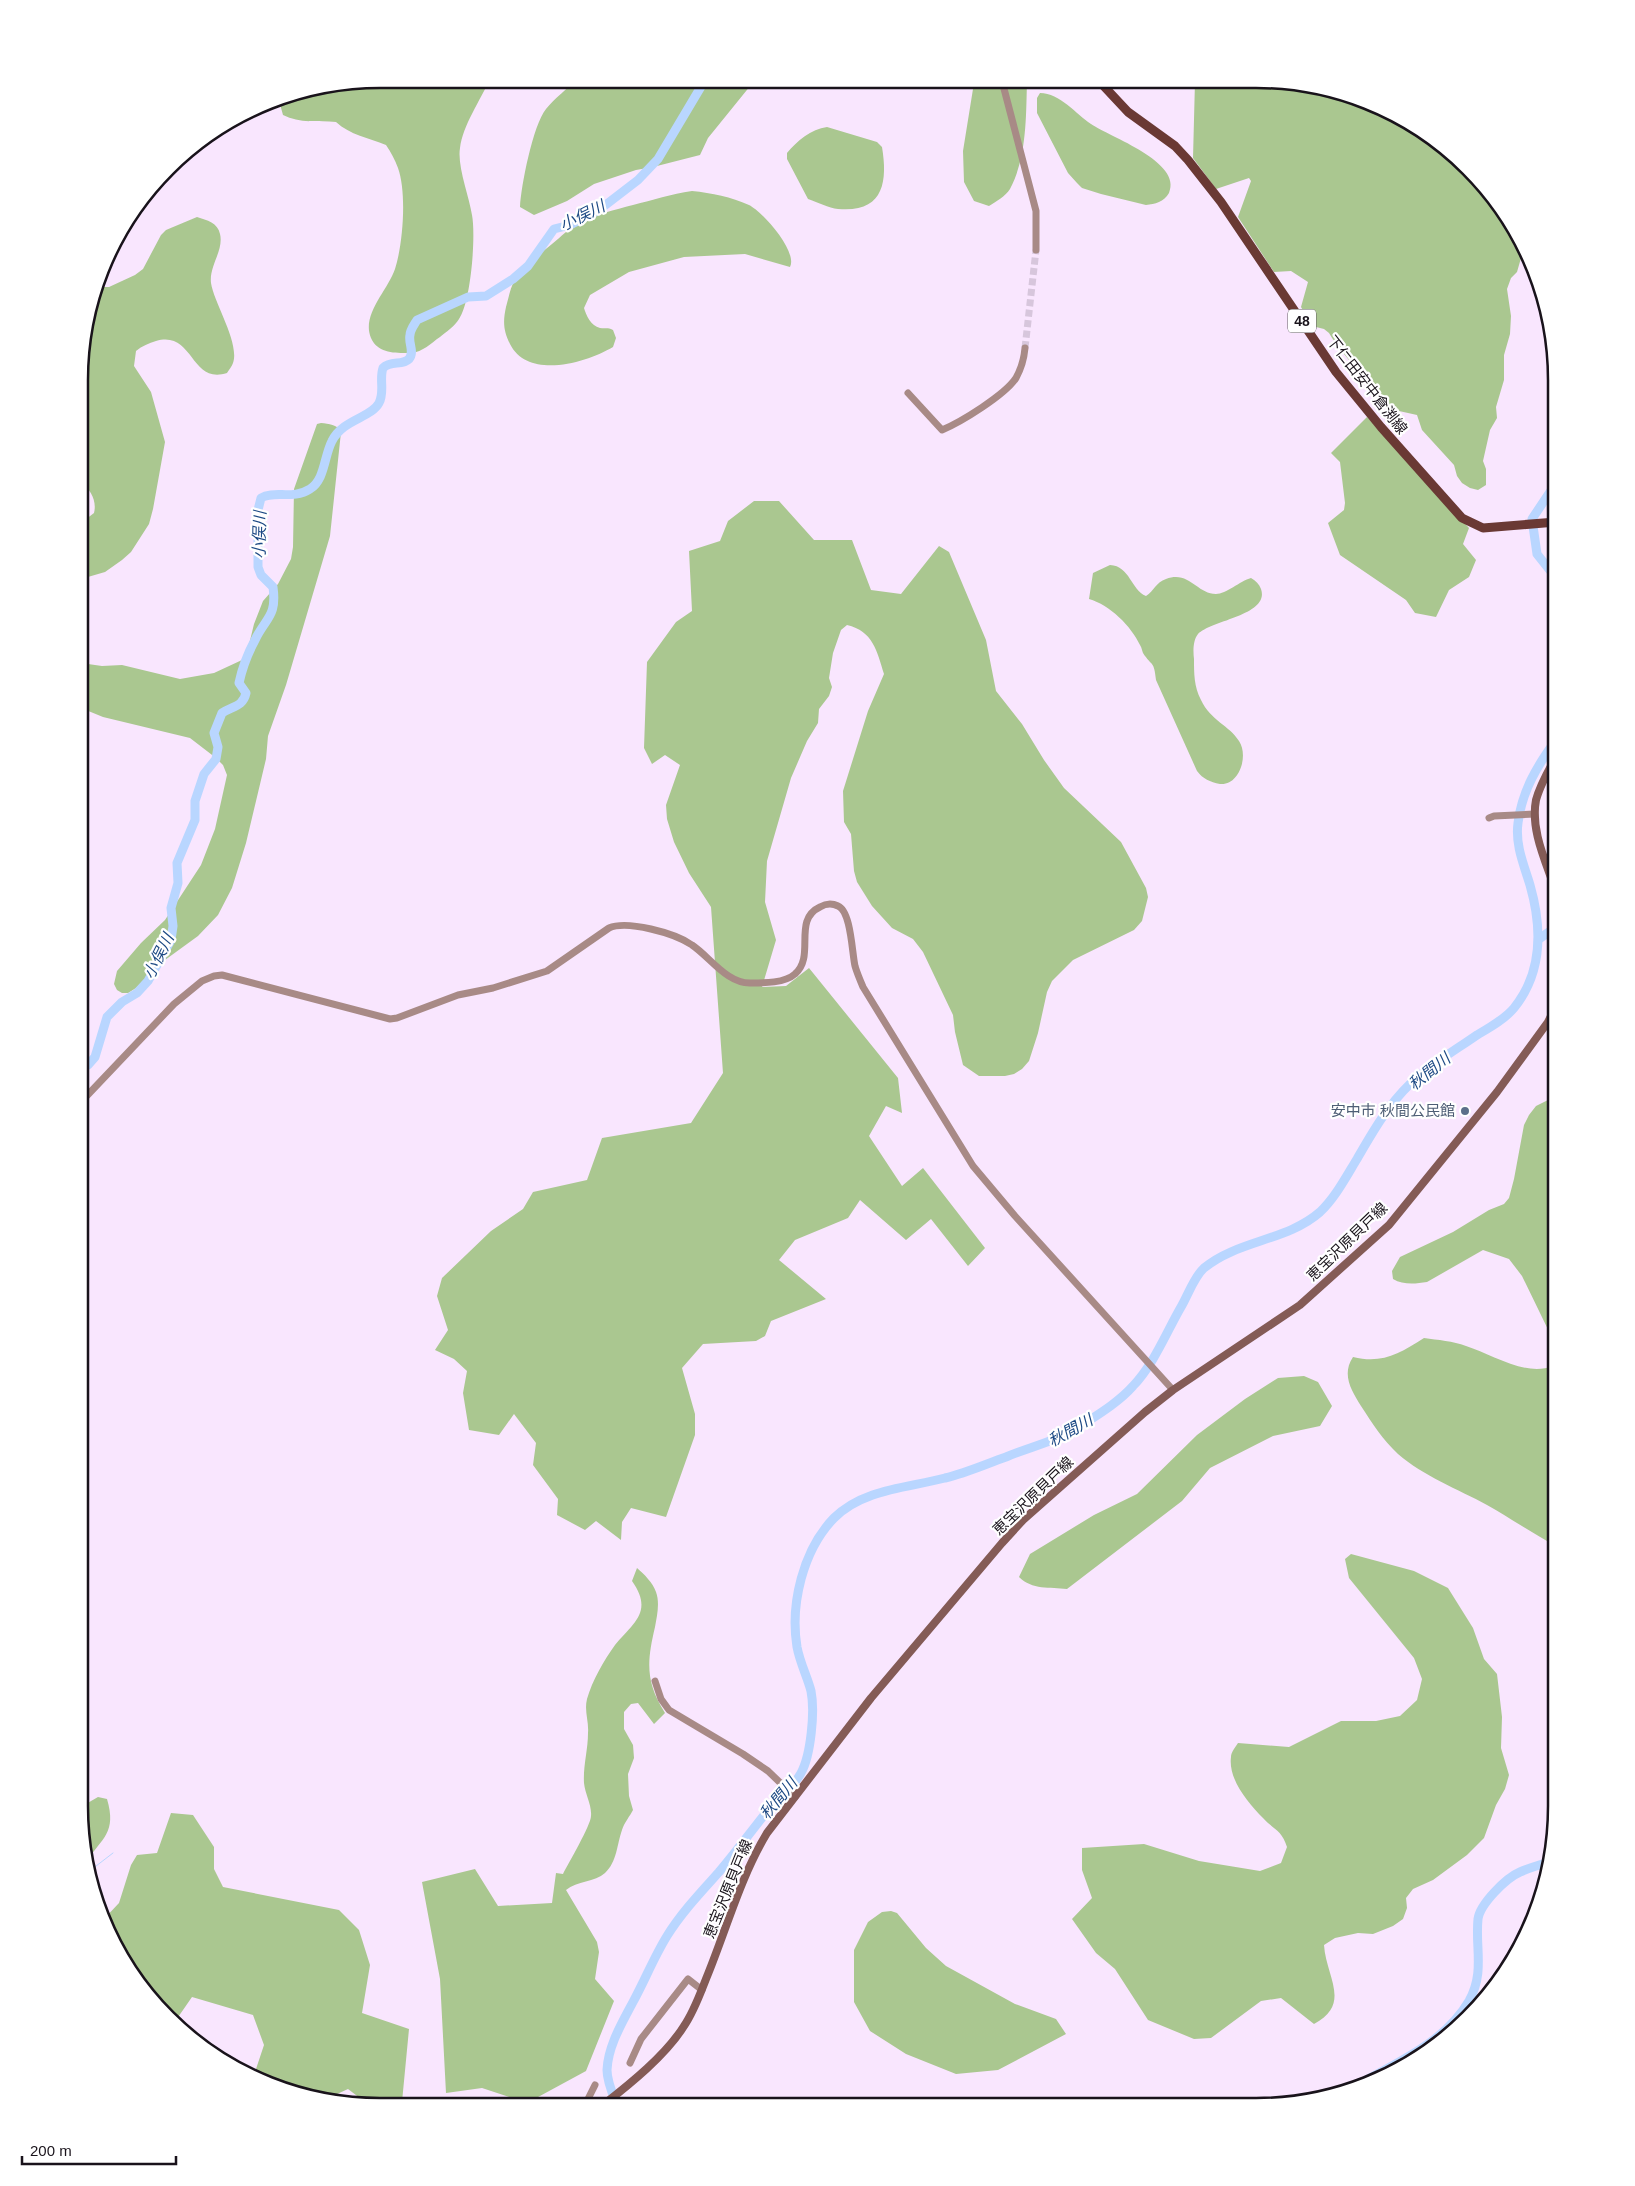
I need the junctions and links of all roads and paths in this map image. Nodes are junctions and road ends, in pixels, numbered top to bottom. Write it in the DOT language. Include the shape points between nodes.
graph roads {
  1 [pos="1004,88"];
  2 [pos="1106,88"];
  3 [pos="1036,250"];
  4 [pos="1025,348"];
  5 [pos="908,393"];
  6 [pos="1548,523"];
  7 [pos="1548,772"];
  8 [pos="1531,814"];
  9 [pos="1489,818"];
  10 [pos="1548,866"];
  11 [pos="1548,1022"];
  12 [pos="88,1095"];
  13 [pos="1174,1390"];
  14 [pos="655,1680"];
  15 [pos="793,1795"];
  16 [pos="702,1990"];
  17 [pos="630,2063"];
  18 [pos="595,2085"];
  19 [pos="588,2098"];
  20 [pos="611,2098"];
  1 -- 3 [label="street" via="1036,211"];
  2 -- 6 [label="main road, 下仁田安中倉渕線 / 48" via="1128,112 1175,146 1188,160 1221,202 1336,372 1462,518 1483,528"];
  4 -- 5 [label="street" via="1016,378 1007,388 956,424 942,430"];
  7 -- 8 [label="main road"];
  8 -- 9 [label="street"];
  8 -- 10 [label="main road"];
  11 -- 13 [label="main road, 恵宝沢原貝戸線" via="1497,1092 1389,1225 1300,1305"];
  12 -- 13 [label="street" via="174,1004 202,981 214,976 222,975 390,1019 547,971 608,928 620,924 682,940 730,977 744,983 757,983 794,975 804,956 805,929 810,912 826,904 838,906 848,922 863,987 973,1166"];
  13 -- 15 [label="main road, 恵宝沢原貝戸線" via="1023,1520"];
  14 -- 15 [label="street" via="669,1710 768,1771"];
  15 -- 16 [label="main road, 恵宝沢原貝戸線" via="754,1856"];
  16 -- 17 [label="street" via="688,1979 641,2039"];
  16 -- 20 [label="main road, 恵宝沢原貝戸線" via="678,2034"];
  18 -- 19 [label="street"];
}
